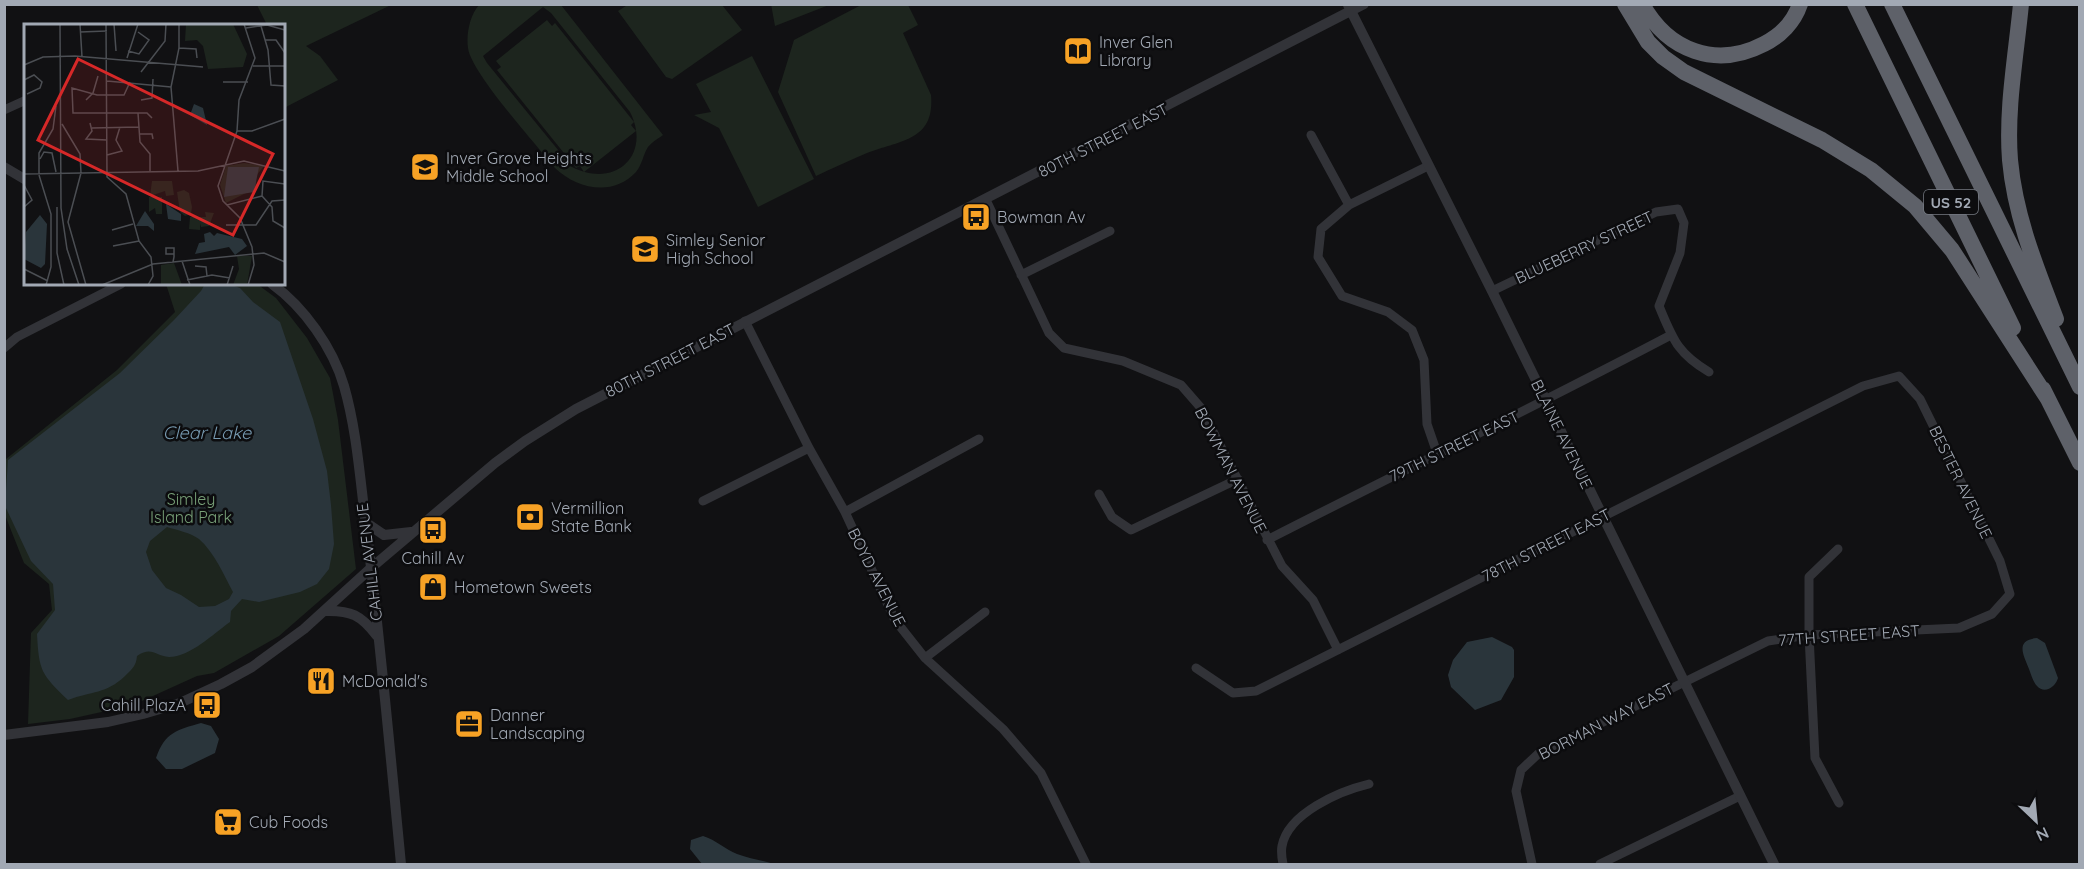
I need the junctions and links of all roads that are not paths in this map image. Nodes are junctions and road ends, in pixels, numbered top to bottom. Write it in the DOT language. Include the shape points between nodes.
graph roads {
  1 [pos="1364,4"];
  2 [pos="1625,4"];
  3 [pos="1642,4"];
  4 [pos="1800,4"];
  5 [pos="1855,4"];
  6 [pos="1892,4"];
  7 [pos="2021,4"];
  8 [pos="1350,8"];
  9 [pos="24,100"];
  10 [pos="4,110"];
  11 [pos="1311,135"];
  12 [pos="1428,166"];
  13 [pos="4,167"];
  14 [pos="24,179"];
  15 [pos="986,200"];
  16 [pos="1349,205"];
  17 [pos="1110,231"];
  18 [pos="1021,275"];
  19 [pos="119,285"];
  20 [pos="273,285"];
  21 [pos="1492,291"];
  22 [pos="745,321"];
  23 [pos="1671,335"];
  24 [pos="4,348"];
  25 [pos="1709,372"];
  26 [pos="1899,376"];
  27 [pos="2079,378"];
  28 [pos="2079,387"];
  29 [pos="2048,399"];
  30 [pos="1545,401"];
  31 [pos="979,439"];
  32 [pos="808,448"];
  33 [pos="1437,453"];
  34 [pos="2079,463"];
  35 [pos="1238,479"];
  36 [pos="1099,494"];
  37 [pos="703,501"];
  38 [pos="845,512"];
  39 [pos="1603,516"];
  40 [pos="365,522"];
  41 [pos="414,531"];
  42 [pos="1267,540"];
  43 [pos="1838,549"];
  44 [pos="371,568"];
  45 [pos="2010,594"];
  46 [pos="324,611"];
  47 [pos="985,612"];
  48 [pos="1809,635"];
  49 [pos="378,638"];
  50 [pos="1338,650"];
  51 [pos="925,658"];
  52 [pos="1196,668"];
  53 [pos="1685,681"];
  54 [pos="4,735"];
  55 [pos="1369,784"];
  56 [pos="1740,796"];
  57 [pos="1839,803"];
  58 [pos="401,864"];
  59 [pos="1086,864"];
  60 [pos="1283,864"];
  61 [pos="1532,864"];
  62 [pos="1600,864"];
  63 [pos="1774,864"];
  1 -- 8 [label="street, 80TH STREET EAST"];
  2 -- 29 [label="highway" via="1648,42 1684,72 1822,140 1871,170 1915,206 1952,250"];
  3 -- 4 [label="highway" via="1656,27 1670,39 1720,57 1750,51 1776,38 1797,14"];
  5 -- 29 [label="highway, US 52"];
  6 -- 28 [label="highway, US 52"];
  7 -- 27 [label="highway" via="2010,120 2015,195 2036,267"];
  8 -- 12 [label="street, BLAINE AVENUE"];
  8 -- 15 [label="street, 80TH STREET EAST"];
  9 -- 10 [label="street"];
  11 -- 16 [label="street"];
  12 -- 16 [label="street"];
  12 -- 21 [label="street, BLAINE AVENUE"];
  13 -- 14 [label="street"];
  15 -- 18 [label="street, BOWMAN AVENUE"];
  15 -- 22 [label="street, 80TH STREET EAST"];
  16 -- 33 [label="street" via="1322,229 1318,257 1342,296 1388,312 1412,330 1424,360 1427,424"];
  17 -- 18 [label="street"];
  18 -- 35 [label="street, BOWMAN AVENUE" via="1049,333 1064,348 1123,361 1181,385 1201,408"];
  19 -- 24 [label="street" via="17,337"];
  20 -- 40 [label="street, CAHILL AVENUE" via="317,331 340,376 353,427"];
  21 -- 23 [label="street, BLUEBERRY STREET" via="1656,212 1677,209 1684,223 1680,253 1659,306"];
  21 -- 30 [label="street, BLAINE AVENUE"];
  22 -- 32 [label="street, BOYD AVENUE"];
  22 -- 41 [label="street, 80TH STREET EAST" via="576,409 525,441"];
  23 -- 25 [label="street" via="1686,357"];
  23 -- 30 [label="street, 79TH STREET EAST"];
  26 -- 39 [label="street, 78TH STREET EAST" via="1863,386"];
  26 -- 45 [label="street, BESTER AVENUE" via="1920,399 2000,561"];
  29 -- 34 [label="highway, US 52"];
  30 -- 33 [label="street, 79TH STREET EAST"];
  30 -- 39 [label="street, BLAINE AVENUE"];
  31 -- 38 [label="street"];
  32 -- 37 [label="street"];
  32 -- 38 [label="street, BOYD AVENUE"];
  33 -- 42 [label="street, 79TH STREET EAST"];
  35 -- 36 [label="street" via="1131,530 1112,518"];
  35 -- 42 [label="street, BOWMAN AVENUE"];
  38 -- 51 [label="street, BOYD AVENUE" via="895,621"];
  39 -- 50 [label="street, 78TH STREET EAST"];
  39 -- 53 [label="street, BLAINE AVENUE"];
  40 -- 41 [label="street" via="384,534"];
  40 -- 44 [label="street, CAHILL AVENUE"];
  41 -- 44 [label="street, 80TH STREET EAST"];
  42 -- 50 [label="street, BOWMAN AVENUE" via="1282,566 1313,600"];
  43 -- 48 [label="street" via="1809,577"];
  44 -- 46 [label="street, 80TH STREET EAST"];
  44 -- 49 [label="street, CAHILL AVENUE"];
  45 -- 48 [label="street, 77TH STREET EAST" via="1992,614 1959,628"];
  46 -- 49 [label="street" via="355,614"];
  46 -- 54 [label="street, 80TH STREET EAST" via="252,667 180,703 108,722"];
  47 -- 51 [label="street"];
  48 -- 53 [label="street, 77TH STREET EAST" via="1768,641"];
  48 -- 57 [label="street" via="1815,758"];
  49 -- 58 [label="street, CAHILL AVENUE"];
  50 -- 52 [label="street, 78TH STREET EAST" via="1256,692 1233,693"];
  51 -- 59 [label="street, BOYD AVENUE" via="1003,729 1041,773"];
  53 -- 56 [label="street, BLAINE AVENUE"];
  53 -- 61 [label="street, BORMAN WAY EAST" via="1538,754 1521,770 1516,791"];
  55 -- 60 [label="street" via="1348,789 1318,805 1290,827 1282,846"];
  56 -- 62 [label="street"];
  56 -- 63 [label="street, BLAINE AVENUE"];
}
